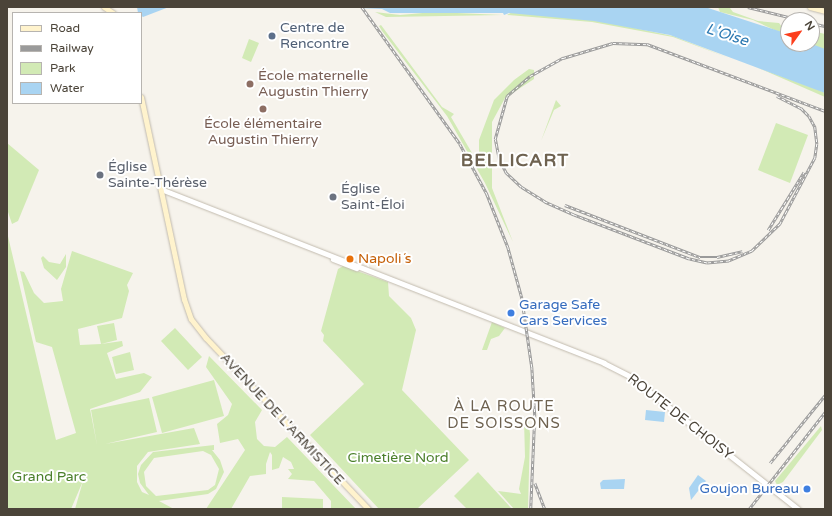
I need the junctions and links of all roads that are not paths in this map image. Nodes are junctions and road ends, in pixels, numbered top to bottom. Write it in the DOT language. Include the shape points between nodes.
graph roads {
  1 [pos="810,7"];
  2 [pos="825,11"];
  3 [pos="142,102"];
  4 [pos="161,189"];
  5 [pos="368,509"];
  6 [pos="798,509"];
  1 -- 2 [label="main road"];
  3 -- 4 [label="main road, AVENUE DE L'ARMISTICE"];
  4 -- 5 [label="main road, AVENUE DE L'ARMISTICE" via="184,299 197,328"];
  4 -- 6 [label="street, ROUTE DE CHOISY" via="604,363 631,377"];
}
